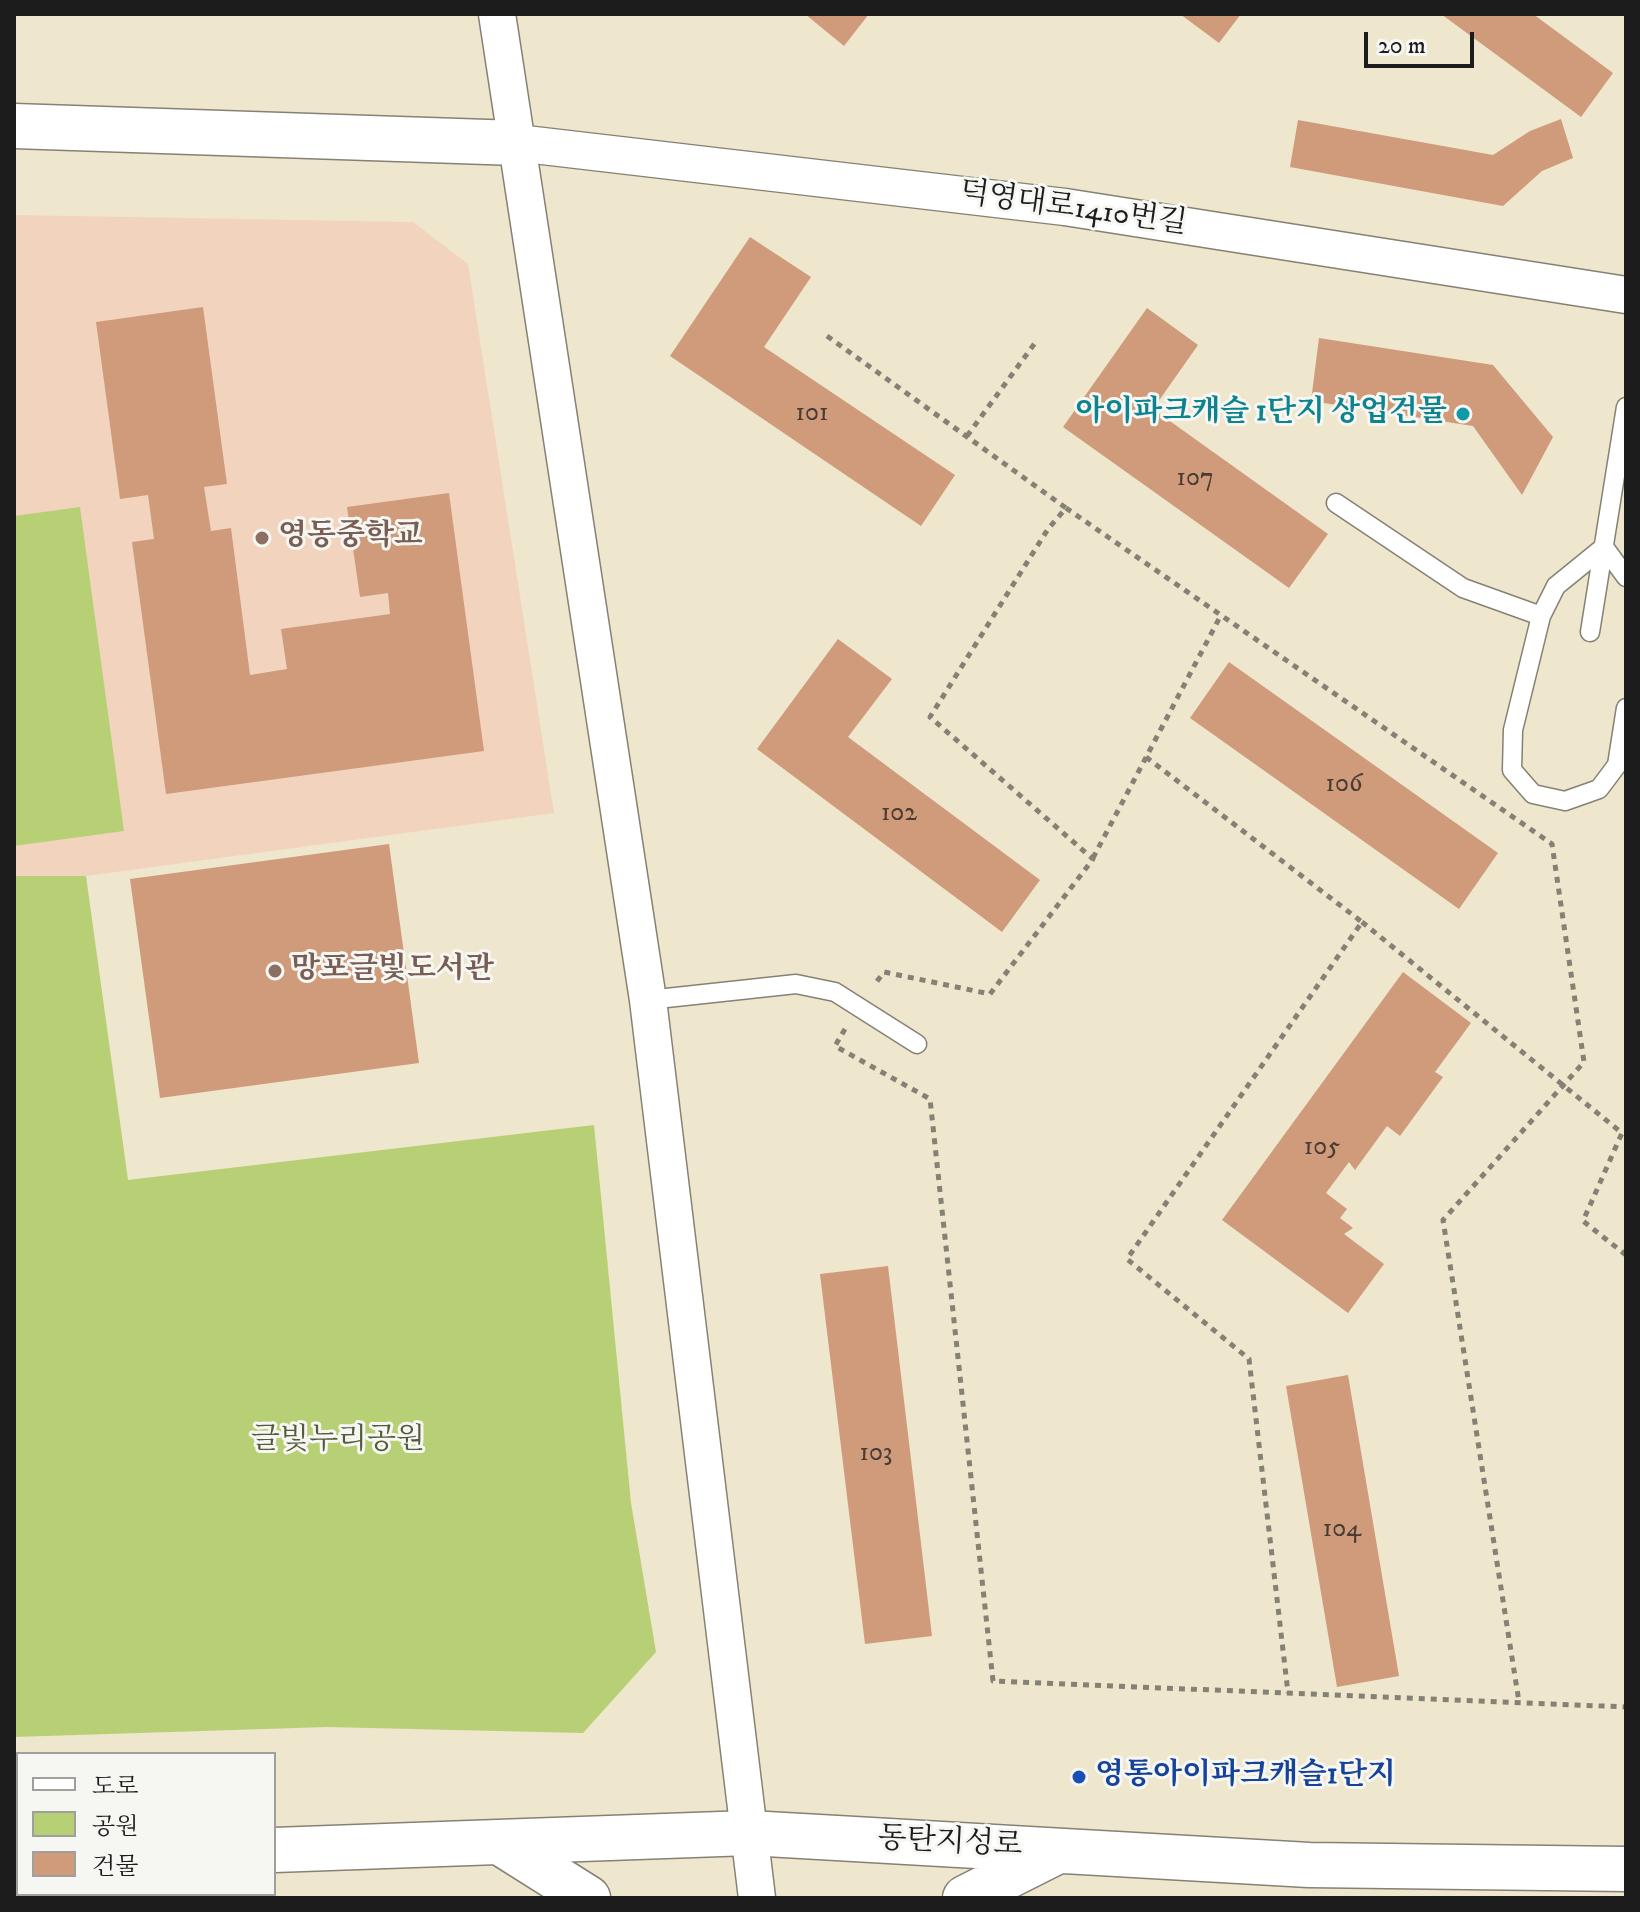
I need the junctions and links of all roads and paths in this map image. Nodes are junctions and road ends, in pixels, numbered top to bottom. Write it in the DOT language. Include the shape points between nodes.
graph roads {
  1 [pos="497,14"];
  2 [pos="14,126"];
  3 [pos="517,143"];
  4 [pos="1626,295"];
  5 [pos="827,336"];
  6 [pos="1035,343"];
  7 [pos="1626,407"];
  8 [pos="967,436"];
  9 [pos="1336,503"];
  10 [pos="1066,508"];
  11 [pos="1604,547"];
  12 [pos="1626,577"];
  13 [pos="1221,615"];
  14 [pos="1541,616"];
  15 [pos="1590,632"];
  16 [pos="1626,708"];
  17 [pos="1146,757"];
  18 [pos="1093,859"];
  19 [pos="1362,922"];
  20 [pos="648,1000"];
  21 [pos="859,1007"];
  22 [pos="917,1044"];
  23 [pos="1624,1130"];
  24 [pos="1626,1255"];
  25 [pos="1288,1693"];
  26 [pos="1519,1702"];
  27 [pos="1626,1707"];
  28 [pos="749,1833"];
  29 [pos="499,1842"];
  30 [pos="276,1850"];
  31 [pos="1059,1850"];
  32 [pos="1626,1869"];
  33 [pos="588,1898"];
  34 [pos="757,1898"];
  35 [pos="965,1898"];
  1 -- 3 [label="street"];
  2 -- 3 [label="street"];
  3 -- 4 [label="street, 덕영대로1410번길" via="1065,207"];
  3 -- 20 [label="street"];
  5 -- 8 [label="path"];
  6 -- 8 [label="path"];
  7 -- 11 [label="lane"];
  8 -- 10 [label="path"];
  9 -- 14 [label="lane" via="1463,588"];
  10 -- 13 [label="path"];
  10 -- 18 [label="path" via="930,717"];
  11 -- 12 [label="lane"];
  11 -- 14 [label="lane" via="1556,586"];
  11 -- 15 [label="lane"];
  13 -- 17 [label="path"];
  13 -- 26 [label="path" via="1552,844 1584,1062 1443,1220"];
  14 -- 16 [label="lane" via="1513,730 1512,770 1533,794 1565,801 1599,789 1617,765"];
  17 -- 18 [label="path"];
  17 -- 19 [label="path"];
  18 -- 21 [label="path" via="990,994 884,972"];
  19 -- 23 [label="path"];
  19 -- 25 [label="path" via="1127,1259 1249,1359"];
  20 -- 21 [label="lane" via="796,984 835,992"];
  20 -- 28 [label="street"];
  21 -- 22 [label="lane"];
  21 -- 25 [label="path" via="835,1046 930,1099 993,1681"];
  23 -- 24 [label="path" via="1583,1221"];
  25 -- 26 [label="path"];
  26 -- 27 [label="path"];
  28 -- 29 [label="street, 동탄지성로"];
  28 -- 31 [label="street, 동탄지성로"];
  28 -- 34 [label="street"];
  29 -- 30 [label="street, 동탄지성로"];
  29 -- 33 [label="street"];
  31 -- 32 [label="street, 동탄지성로" via="1309,1865"];
  31 -- 35 [label="street"];
}
